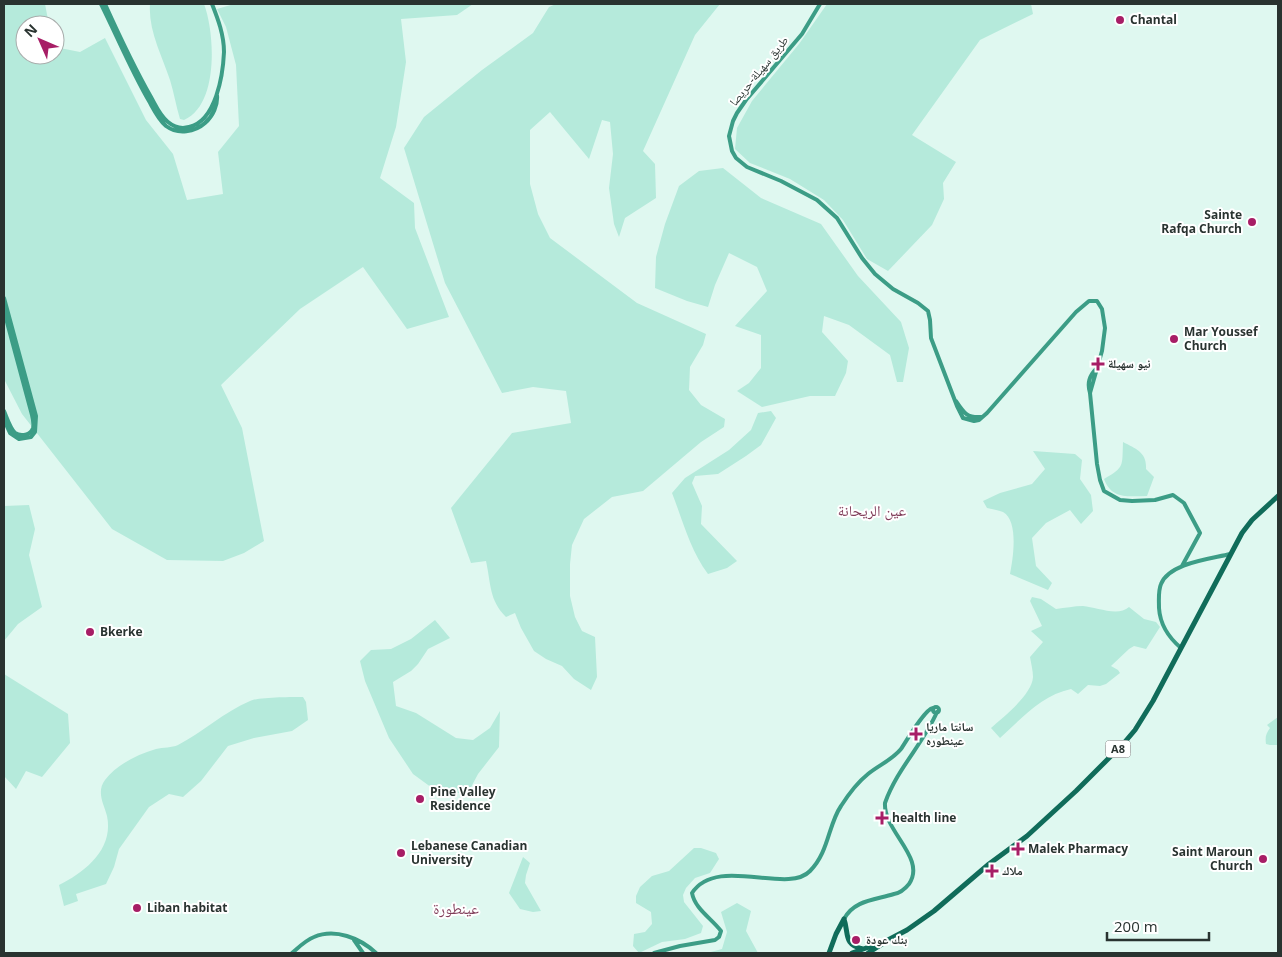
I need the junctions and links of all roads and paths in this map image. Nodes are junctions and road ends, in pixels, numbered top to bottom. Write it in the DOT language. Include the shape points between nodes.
graph roads {
  1 [pos="101,4"];
  2 [pos="105,4"];
  3 [pos="212,4"];
  4 [pos="820,4"];
  5 [pos="217,94"];
  6 [pos="4,298"];
  7 [pos="4,312"];
  8 [pos="4,411"];
  9 [pos="4,420"];
  10 [pos="13,434"];
  11 [pos="29,435"];
  12 [pos="1278,496"];
  13 [pos="1230,554"];
  14 [pos="1182,566"];
  15 [pos="1181,648"];
  16 [pos="844,919"];
  17 [pos="353,938"];
  18 [pos="886,941"];
  19 [pos="852,945"];
  20 [pos="863,949"];
  21 [pos="292,953"];
  22 [pos="363,953"];
  23 [pos="376,953"];
  24 [pos="654,953"];
  25 [pos="829,953"];
  26 [pos="852,953"];
  27 [pos="868,953"];
  1 -- 5 [label="main road" via="139,84 166,126 180,132 197,129 211,117"];
  2 -- 5 [label="main road" via="142,82 166,121 179,128 198,124 210,111"];
  3 -- 5 [label="main road" via="223,43"];
  4 -- 14 [label="main road, طريق سهيلة-حريصا" via="802,34 746,100 733,121 729,136 736,158 747,167 817,200 838,218 875,274 892,289 928,311 932,338 963,418 974,421 984,416 1076,312 1092,300 1097,302 1105,328 1102,351 1088,386 1102,487 1120,500 1155,500 1172,495 1184,503 1200,533"];
  6 -- 11 [label="main road" via="36,420 35,432"];
  7 -- 11 [label="main road" via="32,415 33,428"];
  8 -- 10 [label="main road"];
  9 -- 10 [label="main road"];
  10 -- 11 [label="main road" via="19,439"];
  12 -- 13 [label="highway, A8" via="1246,526"];
  13 -- 14 [label="main road"];
  13 -- 15 [label="highway, A8"];
  14 -- 15 [label="main road" via="1165,576 1159,593 1161,622"];
  15 -- 18 [label="highway, A8" via="1135,730 1090,777 1027,836 934,911"];
  16 -- 19 [label="highway" via="846,936"];
  16 -- 24 [label="main road" via="852,909 868,900 900,892 913,878 913,864 890,825 885,809 902,768 923,737 935,710 926,714 891,759 866,775 840,807 829,839 810,871 798,878 734,875 701,883 692,893 693,899 721,931 719,937"];
  16 -- 25 [label="highway"];
  17 -- 21 [label="main road" via="334,933 319,935"];
  17 -- 22 [label="main road"];
  17 -- 23 [label="main road"];
  18 -- 20 [label="highway, A8"];
  18 -- 27 [label="highway, A8"];
  19 -- 20 [label="highway"];
  19 -- 26 [label="highway"];
  20 -- 26 [label="highway, A8"];
}
